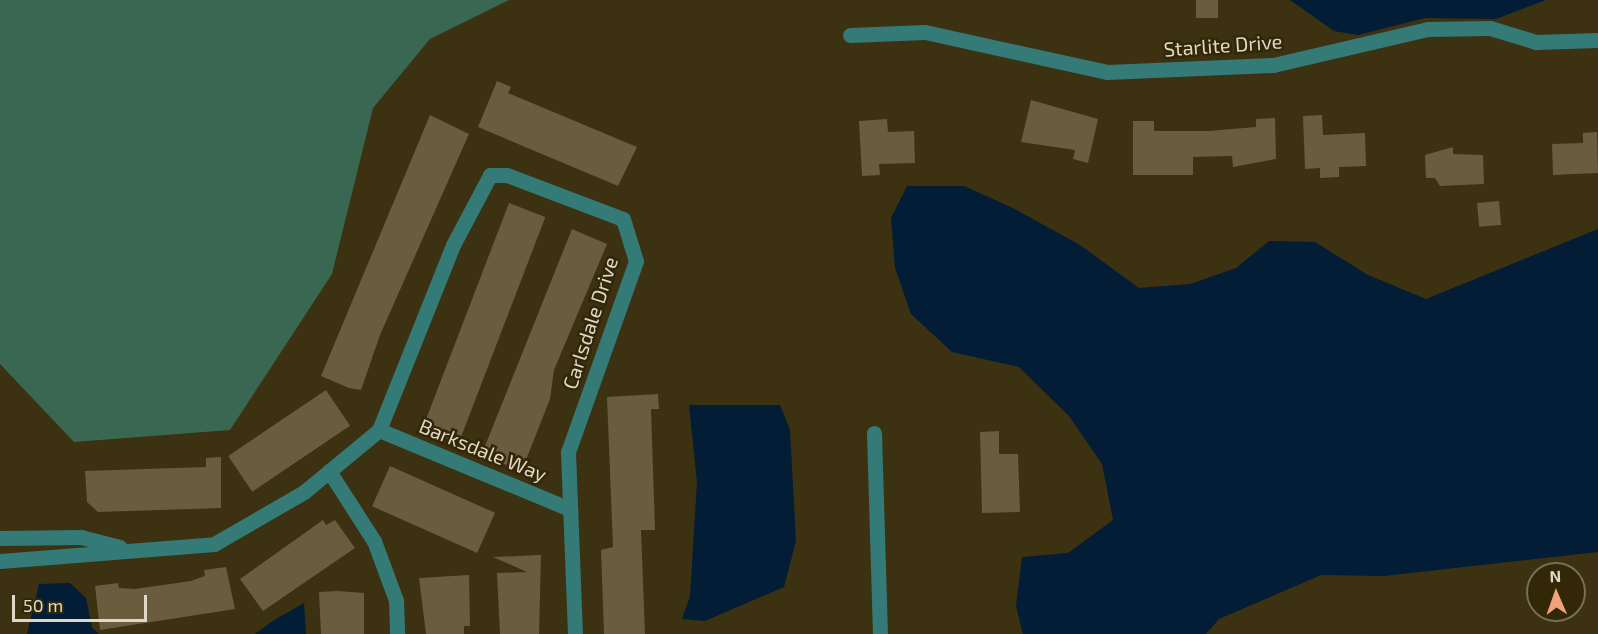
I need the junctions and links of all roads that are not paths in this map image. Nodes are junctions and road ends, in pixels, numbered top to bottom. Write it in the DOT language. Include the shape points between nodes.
graph roads {
  1 [pos="850,36"];
  2 [pos="1598,39"];
  3 [pos="379,430"];
  4 [pos="874,433"];
  5 [pos="329,471"];
  6 [pos="570,509"];
  7 [pos="56,537"];
  8 [pos="0,538"];
  9 [pos="120,548"];
  10 [pos="56,560"];
  11 [pos="0,561"];
  12 [pos="397,634"];
  13 [pos="575,634"];
  14 [pos="880,634"];
  1 -- 2 [label="street, Starlite Drive" via="926,32 1107,72 1273,65 1428,28 1490,28 1536,42"];
  3 -- 5 [label="street, Carlsdale Drive"];
  3 -- 6 [label="street, Barksdale Way"];
  3 -- 6 [label="street, Carlsdale Drive" via="453,245 490,175 507,175 623,219 636,261 568,452"];
  4 -- 14 [label="street"];
  5 -- 9 [label="street, Carlsdale Drive" via="214,544"];
  5 -- 12 [label="street" via="374,541 396,600"];
  6 -- 13 [label="street, Carlsdale Drive"];
  7 -- 8 [label="street, Carlsdale Drive"];
  7 -- 9 [label="street, Carlsdale Drive"];
  7 -- 10 [label="street"];
  9 -- 10 [label="street, Carlsdale Drive"];
  10 -- 11 [label="street, Carlsdale Drive"];
}
